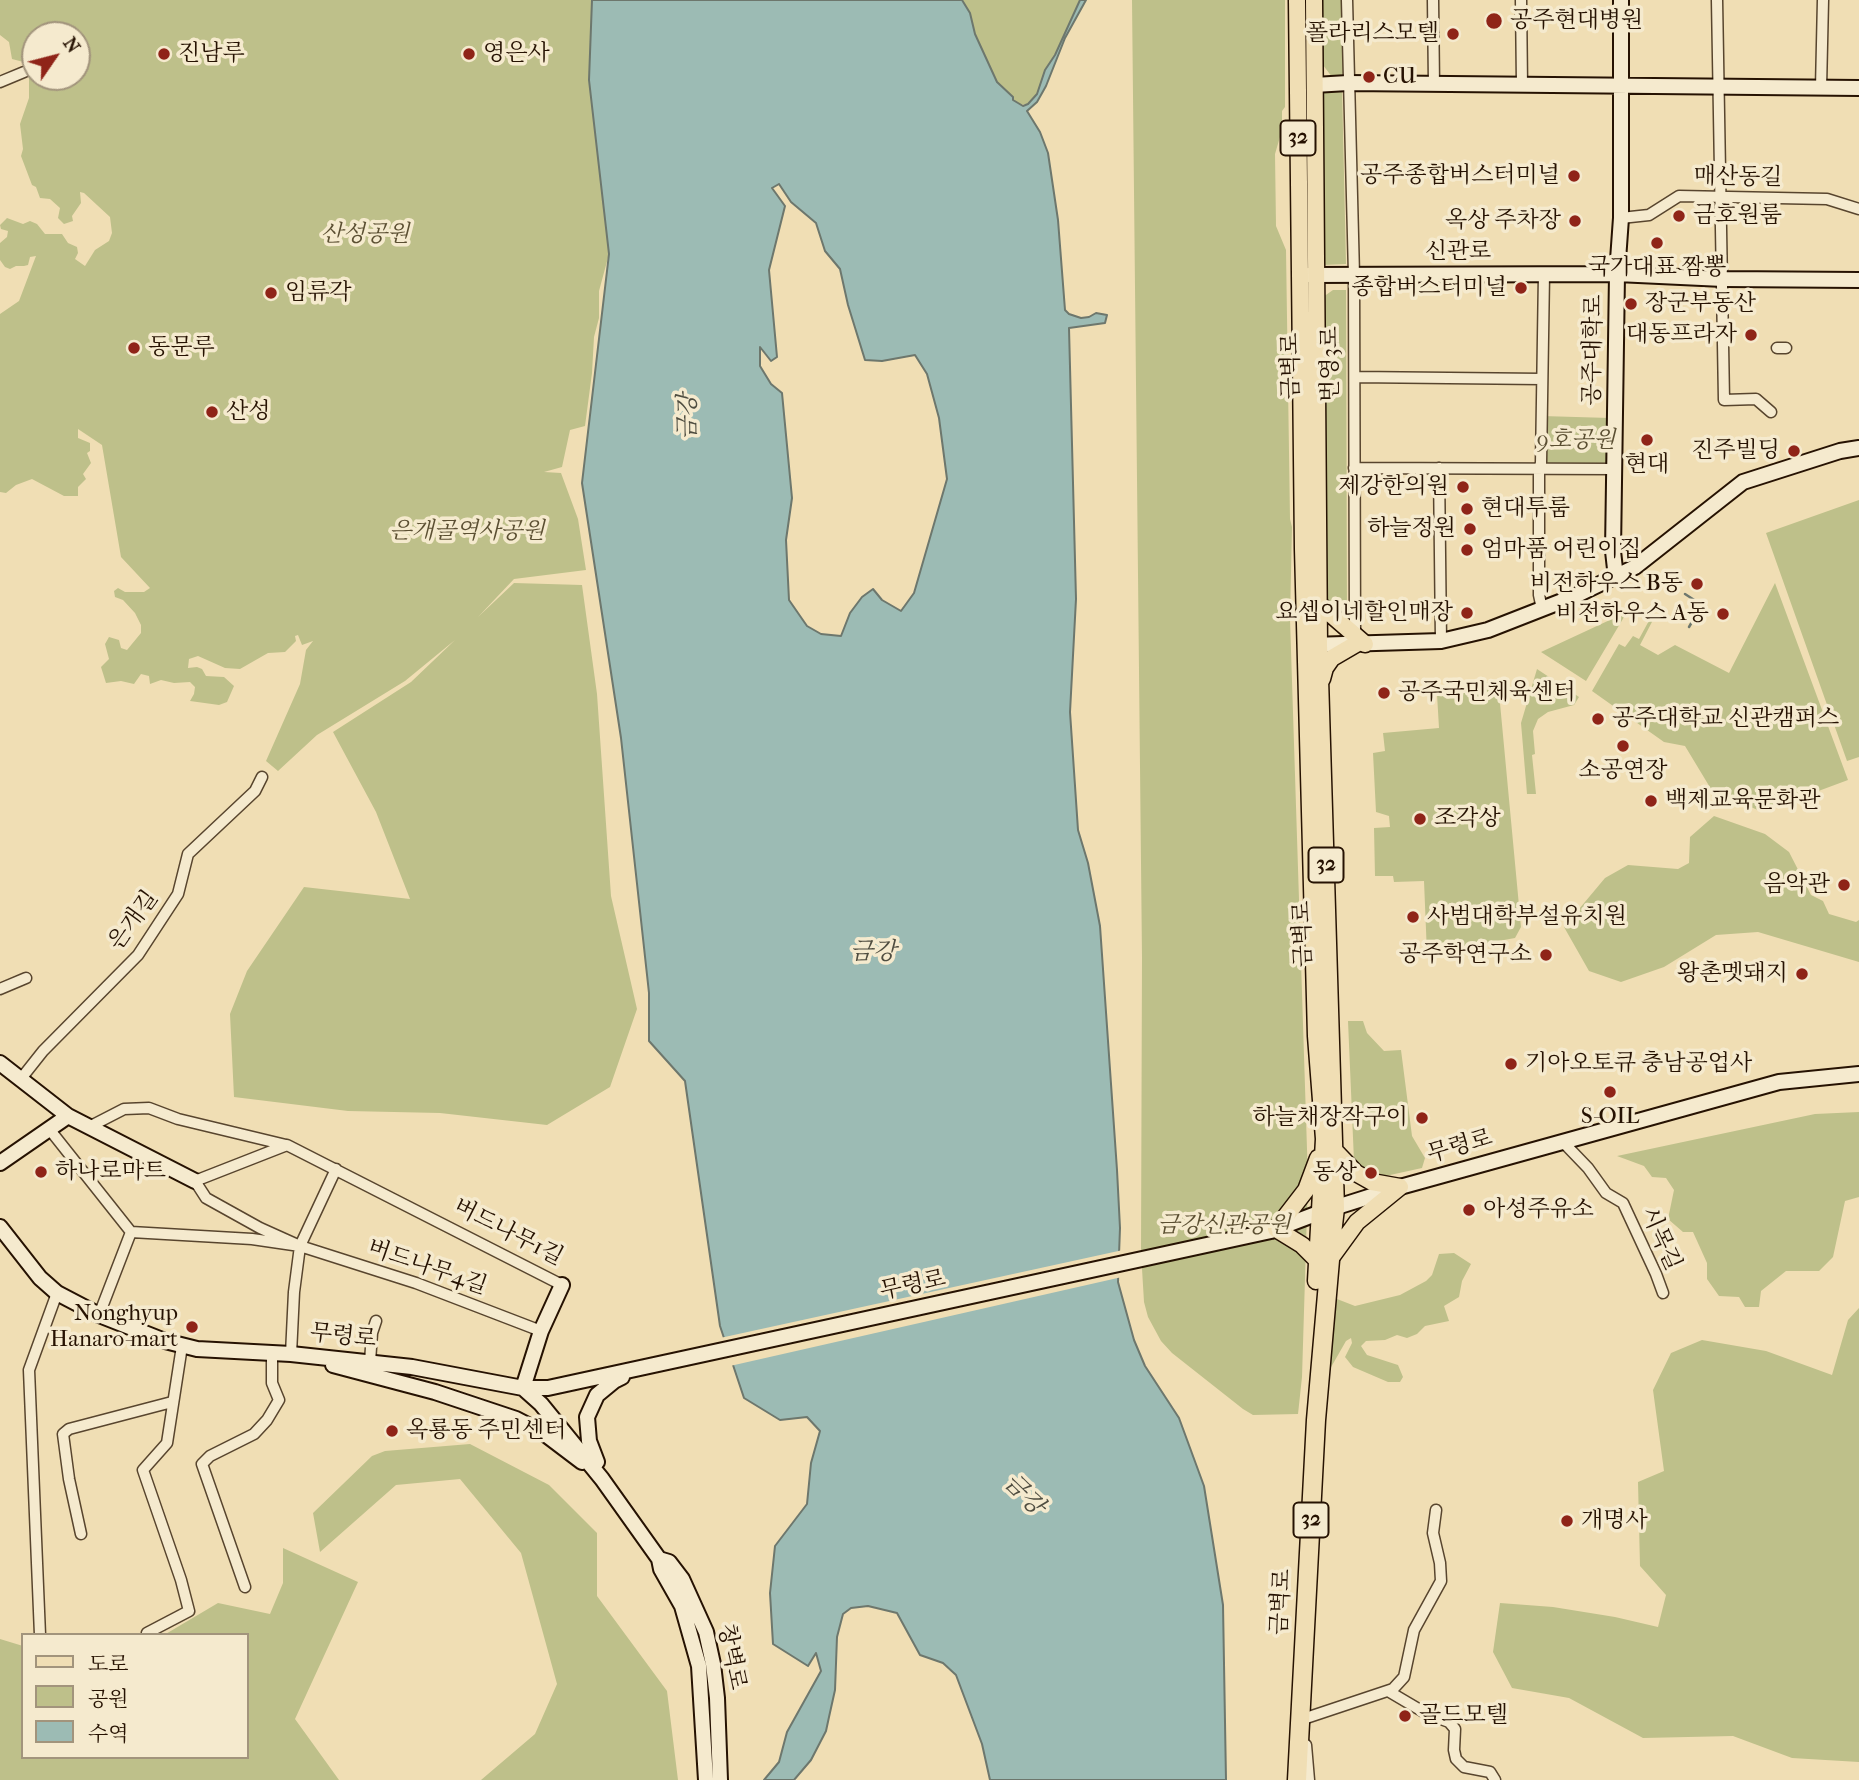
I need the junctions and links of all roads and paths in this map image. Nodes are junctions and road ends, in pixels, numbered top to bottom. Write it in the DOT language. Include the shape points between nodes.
graph roads {
  1 [pos="1297,0"];
  2 [pos="1314,0"];
  3 [pos="1347,0"];
  4 [pos="1433,0"];
  5 [pos="1521,0"];
  6 [pos="1621,0"];
  7 [pos="1717,0"];
  8 [pos="1823,0"];
  9 [pos="21,73"];
  10 [pos="0,82"];
  11 [pos="1348,83"];
  12 [pos="1314,85"];
  13 [pos="1434,85"];
  14 [pos="1522,85"];
  15 [pos="1622,87"];
  16 [pos="1717,87"];
  17 [pos="1821,88"];
  18 [pos="1859,88"];
  19 [pos="1722,197"];
  20 [pos="1859,209"];
  21 [pos="1621,218"];
  22 [pos="1544,274"];
  23 [pos="1617,274"];
  24 [pos="1299,275"];
  25 [pos="1316,275"];
  26 [pos="1354,275"];
  27 [pos="1723,279"];
  28 [pos="1859,280"];
  29 [pos="1354,377"];
  30 [pos="1542,379"];
  31 [pos="1771,412"];
  32 [pos="1859,449"];
  33 [pos="1354,468"];
  34 [pos="1439,468"];
  35 [pos="1539,469"];
  36 [pos="1615,469"];
  37 [pos="1616,578"];
  38 [pos="1318,604"];
  39 [pos="1542,609"];
  40 [pos="1441,640"];
  41 [pos="1359,642"];
  42 [pos="1313,645"];
  43 [pos="1320,689"];
  44 [pos="261,777"];
  45 [pos="26,978"];
  46 [pos="0,989"];
  47 [pos="0,1063"];
  48 [pos="1859,1074"];
  49 [pos="20,1080"];
  50 [pos="68,1116"];
  51 [pos="89,1127"];
  52 [pos="50,1130"];
  53 [pos="1563,1142"];
  54 [pos="287,1145"];
  55 [pos="1330,1145"];
  56 [pos="0,1163"];
  57 [pos="337,1169"];
  58 [pos="195,1181"];
  59 [pos="1400,1187"];
  60 [pos="1328,1210"];
  61 [pos="0,1227"];
  62 [pos="1273,1230"];
  63 [pos="131,1232"];
  64 [pos="300,1245"];
  65 [pos="1324,1261"];
  66 [pos="1316,1281"];
  67 [pos="562,1285"];
  68 [pos="57,1293"];
  69 [pos="1662,1293"];
  70 [pos="99,1315"];
  71 [pos="376,1321"];
  72 [pos="541,1331"];
  73 [pos="182,1346"];
  74 [pos="272,1353"];
  75 [pos="291,1354"];
  76 [pos="370,1362"];
  77 [pos="640,1369"];
  78 [pos="523,1388"];
  79 [pos="172,1402"];
  80 [pos="603,1479"];
  81 [pos="1436,1510"];
  82 [pos="81,1534"];
  83 [pos="659,1559"];
  84 [pos="245,1587"];
  85 [pos="40,1633"];
  86 [pos="146,1633"];
  87 [pos="1388,1691"];
  88 [pos="1300,1720"];
  89 [pos="706,1780"];
  90 [pos="720,1780"];
  91 [pos="1286,1780"];
  92 [pos="1297,1780"];
  93 [pos="1309,1780"];
  94 [pos="1495,1780"];
  1 -- 24 [label="main road, 금벽로 / 32"];
  2 -- 12 [label="main road, 금벽로 / 32"];
  3 -- 11 [label="street, 번영3로"];
  4 -- 13 [label="street"];
  5 -- 14 [label="street"];
  6 -- 15 [label="main road"];
  7 -- 16 [label="street"];
  8 -- 17 [label="street"];
  9 -- 10 [label="street"];
  11 -- 12 [label="main road"];
  11 -- 13 [label="main road"];
  11 -- 26 [label="street, 번영3로"];
  12 -- 25 [label="main road, 금벽로 / 32"];
  13 -- 14 [label="main road"];
  14 -- 15 [label="main road"];
  15 -- 16 [label="main road"];
  15 -- 21 [label="main road"];
  16 -- 17 [label="main road"];
  16 -- 19 [label="street"];
  17 -- 18 [label="main road"];
  19 -- 20 [label="street, 매산동길" via="1827,199"];
  19 -- 21 [label="street, 매산동길" via="1679,196 1649,215"];
  19 -- 27 [label="street"];
  21 -- 23 [label="main road"];
  22 -- 23 [label="main road, 신관로"];
  22 -- 26 [label="main road, 신관로"];
  22 -- 30 [label="street"];
  23 -- 27 [label="main road, 신관로"];
  23 -- 36 [label="main road, 공주대학로"];
  24 -- 25 [label="main road, 신관로"];
  24 -- 42 [label="main road, 금벽로 / 32"];
  25 -- 26 [label="main road, 신관로"];
  25 -- 38 [label="main road, 금벽로 / 32"];
  26 -- 29 [label="street, 번영3로"];
  27 -- 28 [label="main road, 신관로"];
  27 -- 31 [label="street" via="1724,400 1756,399"];
  29 -- 30 [label="street"];
  29 -- 33 [label="street, 번영3로"];
  30 -- 35 [label="street"];
  32 -- 37 [label="main road" via="1742,482"];
  33 -- 34 [label="street"];
  33 -- 41 [label="street, 번영3로"];
  34 -- 35 [label="street"];
  34 -- 40 [label="street"];
  35 -- 36 [label="street"];
  35 -- 39 [label="street"];
  36 -- 37 [label="main road, 공주대학로"];
  37 -- 39 [label="main road"];
  38 -- 41 [label="main road" via="1348,627"];
  38 -- 42 [label="main road, 금벽로 / 32"];
  39 -- 40 [label="main road" via="1488,630"];
  40 -- 41 [label="main road"];
  41 -- 42 [label="main road"];
  41 -- 43 [label="main road" via="1332,658"];
  42 -- 43 [label="main road, 금벽로 / 32"];
  42 -- 55 [label="main road, 금벽로 / 32" via="1315,1023"];
  43 -- 55 [label="main road, 금벽로 / 32"];
  44 -- 49 [label="street, 은개길" via="255,791 188,853 178,894 138,955"];
  45 -- 46 [label="street"];
  47 -- 49 [label="main road"];
  48 -- 53 [label="main road, 무령로" via="1779,1083"];
  49 -- 50 [label="main road"];
  50 -- 51 [label="main road"];
  50 -- 52 [label="main road"];
  51 -- 54 [label="street, 버드나무1길" via="124,1109 149,1108"];
  51 -- 58 [label="main road"];
  52 -- 56 [label="main road"];
  52 -- 63 [label="street"];
  53 -- 59 [label="main road, 무령로"];
  53 -- 69 [label="street, 시목길" via="1606,1193 1623,1203"];
  54 -- 57 [label="street, 버드나무1길"];
  54 -- 58 [label="street"];
  55 -- 59 [label="main road" via="1356,1173 1372,1182"];
  55 -- 60 [label="main road, 금벽로 / 32"];
  55 -- 62 [label="main road" via="1306,1190"];
  57 -- 64 [label="street"];
  57 -- 67 [label="street, 버드나무1길"];
  58 -- 64 [label="street" via="206,1198"];
  59 -- 60 [label="main road, 무령로"];
  59 -- 65 [label="main road" via="1357,1222"];
  60 -- 62 [label="main road, 무령로"];
  60 -- 65 [label="main road, 금벽로 / 32"];
  61 -- 68 [label="main road, 무령로"];
  62 -- 65 [label="main road"];
  62 -- 77 [label="main road, 무령로"];
  63 -- 64 [label="street, 버드나무4길"];
  63 -- 70 [label="street"];
  64 -- 72 [label="street, 버드나무4길"];
  64 -- 75 [label="street"];
  65 -- 66 [label="main road, 금벽로 / 32"];
  65 -- 88 [label="highway, 금벽로 / 32"];
  66 -- 91 [label="highway, 금벽로 / 32"];
  67 -- 72 [label="main road, 버드나무1길"];
  68 -- 70 [label="main road, 무령로"];
  68 -- 85 [label="street" via="29,1370"];
  70 -- 73 [label="main road, 무령로"];
  71 -- 76 [label="street"];
  72 -- 78 [label="main road, 버드나무1길"];
  73 -- 74 [label="main road, 무령로"];
  73 -- 79 [label="street"];
  74 -- 75 [label="main road, 무령로"];
  74 -- 84 [label="street" via="272,1383 279,1400 267,1420 254,1434 202,1464"];
  75 -- 76 [label="main road, 무령로"];
  75 -- 80 [label="main road" via="516,1419 552,1439"];
  76 -- 78 [label="main road, 무령로"];
  77 -- 78 [label="main road, 무령로" via="548,1388"];
  77 -- 80 [label="main road" via="597,1395 587,1417 589,1441"];
  78 -- 80 [label="main road, 창벽로"];
  79 -- 82 [label="street" via="63,1434"];
  79 -- 86 [label="street" via="167,1443 143,1470 189,1611"];
  80 -- 83 [label="main road, 창벽로"];
  81 -- 87 [label="street" via="1433,1533 1441,1581 1414,1630 1404,1677"];
  83 -- 89 [label="main road, 창벽로" via="682,1606 699,1666"];
  83 -- 90 [label="main road, 창벽로" via="669,1562 682,1579 706,1632 717,1698"];
  87 -- 88 [label="street"];
  87 -- 94 [label="street" via="1449,1722 1455,1729 1456,1759 1464,1767 1490,1772"];
  88 -- 92 [label="highway, 금벽로 / 32"];
  88 -- 93 [label="street"];
}
